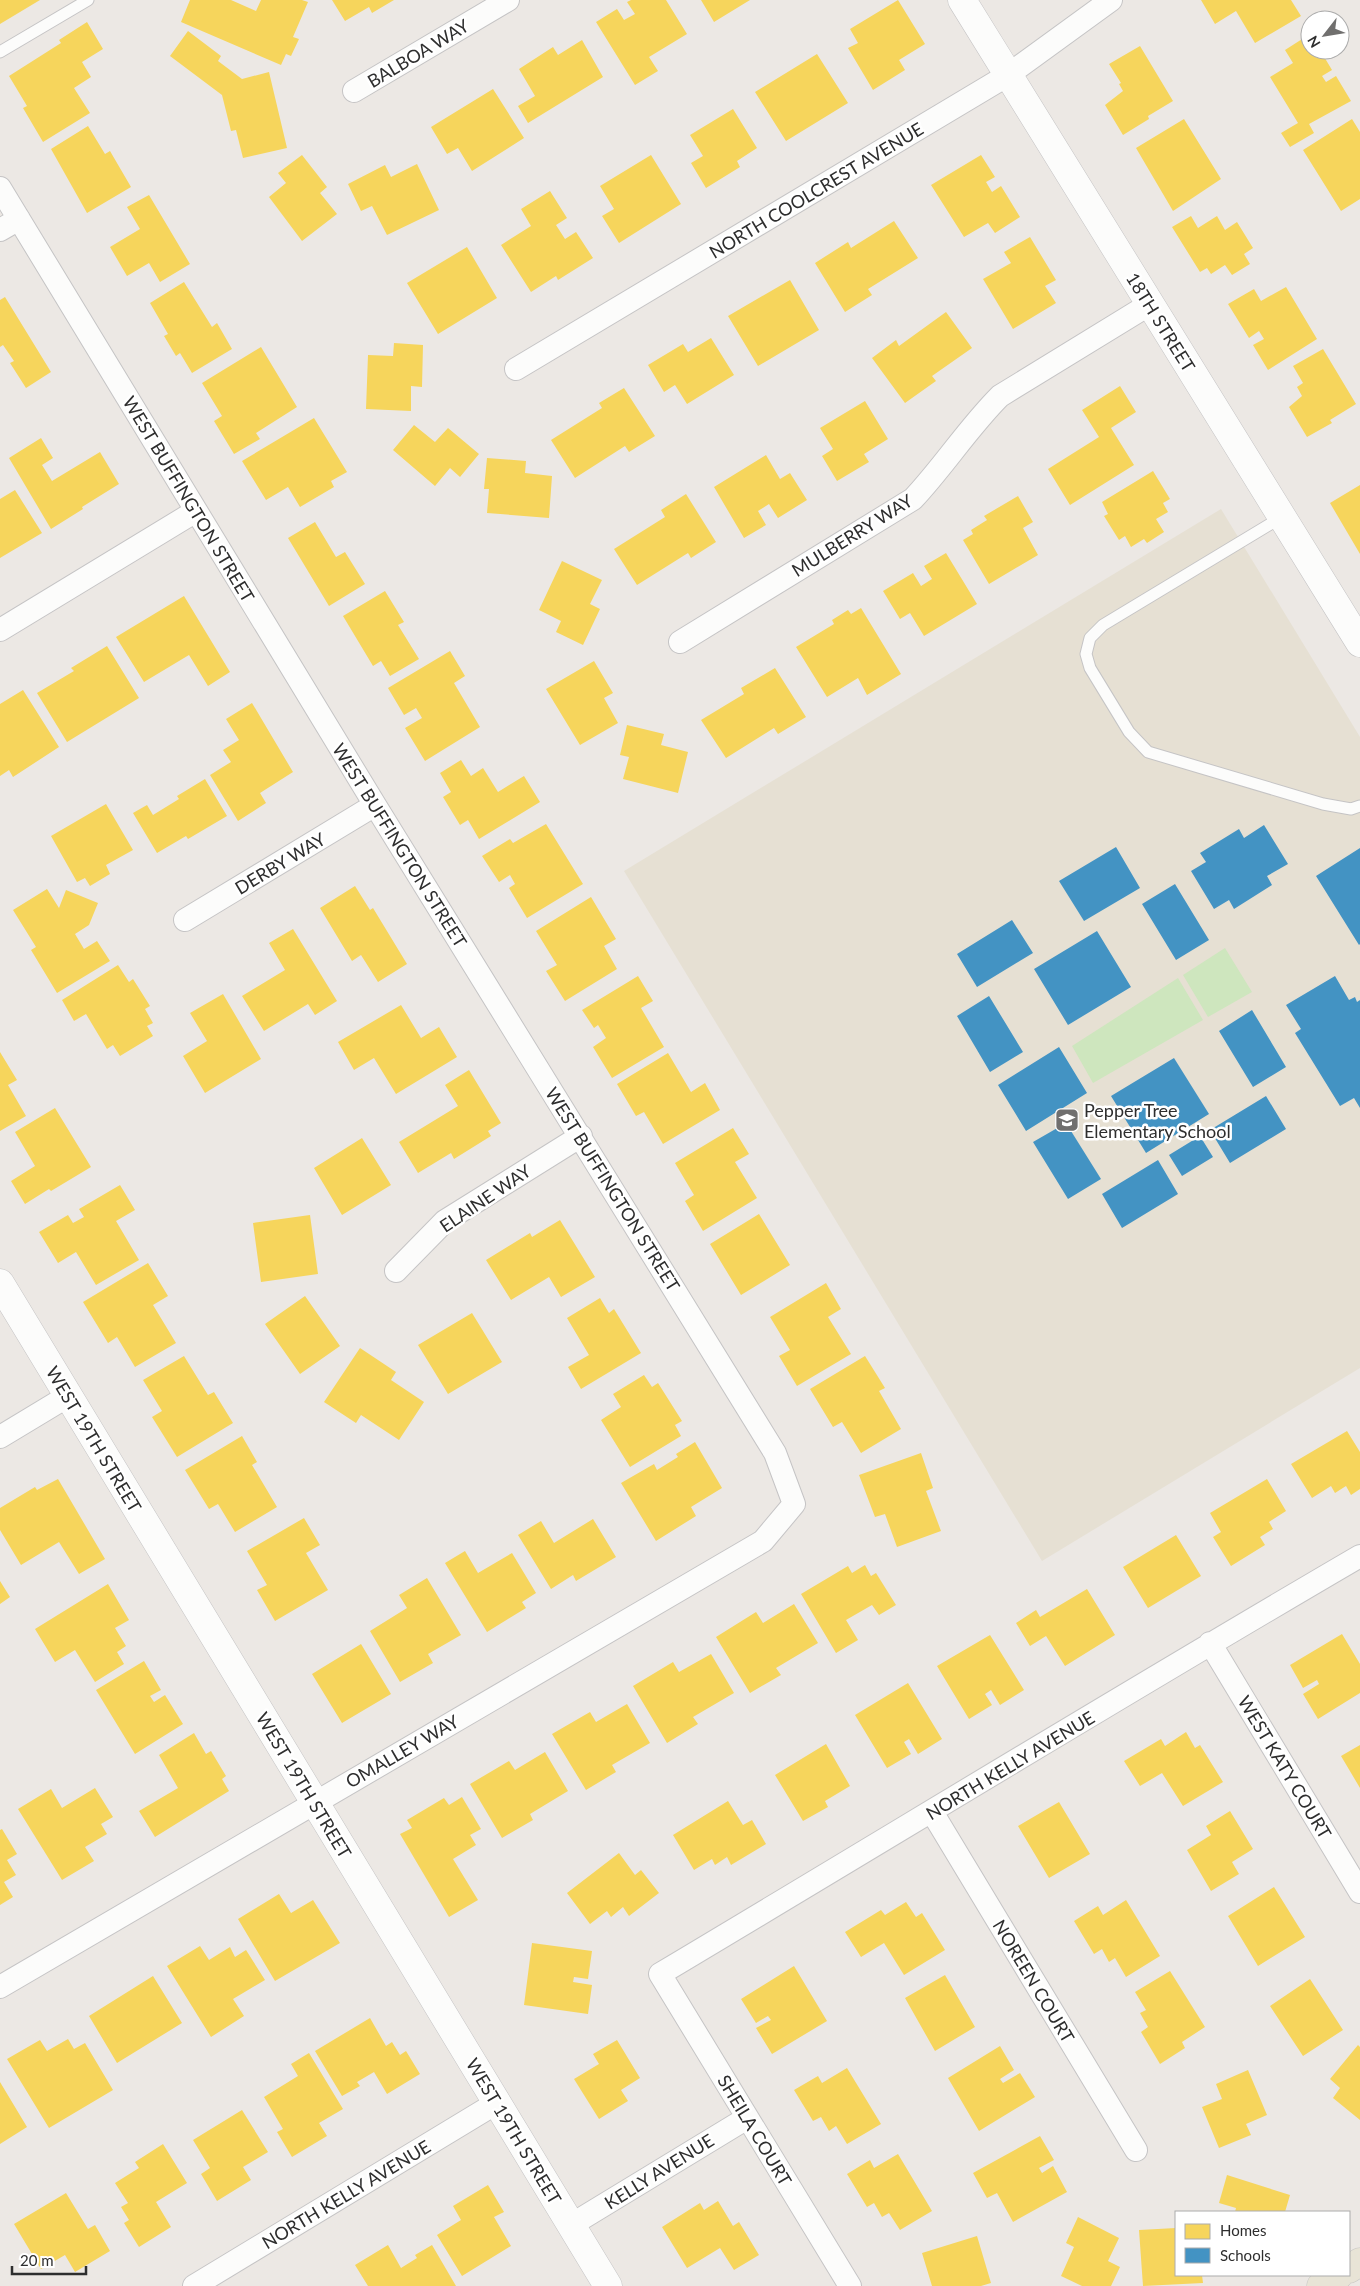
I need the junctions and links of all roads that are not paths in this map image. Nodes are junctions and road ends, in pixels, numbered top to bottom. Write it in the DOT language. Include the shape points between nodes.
graph roads {
  1 [pos="88,0"];
  2 [pos="508,0"];
  3 [pos="962,0"];
  4 [pos="1110,0"];
  5 [pos="0,52"];
  6 [pos="1008,75"];
  7 [pos="354,91"];
  8 [pos="0,188"];
  9 [pos="9,224"];
  10 [pos="1150,304"];
  11 [pos="516,369"];
  12 [pos="196,512"];
  13 [pos="1282,517"];
  14 [pos="0,630"];
  15 [pos="680,642"];
  16 [pos="1360,642"];
  17 [pos="375,805"];
  18 [pos="1360,806"];
  19 [pos="185,920"];
  20 [pos="581,1136"];
  21 [pos="396,1270"];
  22 [pos="0,1284"];
  23 [pos="68,1396"];
  24 [pos="0,1436"];
  25 [pos="794,1504"];
  26 [pos="1360,1556"];
  27 [pos="1210,1643"];
  28 [pos="314,1802"];
  29 [pos="932,1812"];
  30 [pos="1360,1892"];
  31 [pos="660,1974"];
  32 [pos="0,1986"];
  33 [pos="498,2102"];
  34 [pos="747,2118"];
  35 [pos="1136,2150"];
  36 [pos="571,2225"];
  37 [pos="1337,2276"];
  38 [pos="194,2286"];
  39 [pos="608,2286"];
  40 [pos="850,2286"];
  41 [pos="1321,2286"];
  1 -- 5 [label="lane"];
  2 -- 7 [label="street, BALBOA WAY"];
  3 -- 6 [label="main road, 18TH STREET"];
  4 -- 6 [label="street, NORTH COOLCREST AVENUE"];
  6 -- 10 [label="main road, 18TH STREET"];
  6 -- 11 [label="street, NORTH COOLCREST AVENUE"];
  8 -- 9 [label="street, WEST BUFFINGTON STREET"];
  9 -- 12 [label="street, WEST BUFFINGTON STREET"];
  10 -- 13 [label="main road, 18TH STREET"];
  10 -- 15 [label="street, MULBERRY WAY" via="1000,396 913,499"];
  12 -- 14 [label="street"];
  12 -- 17 [label="street, WEST BUFFINGTON STREET"];
  13 -- 16 [label="main road, 18TH STREET"];
  13 -- 18 [label="lane" via="1103,625 1090,638 1086,654 1090,668 1129,732 1148,752 1323,804 1351,809"];
  17 -- 19 [label="street, DERBY WAY"];
  17 -- 20 [label="street, WEST BUFFINGTON STREET"];
  20 -- 21 [label="street, ELAINE WAY" via="444,1221"];
  20 -- 25 [label="street, WEST BUFFINGTON STREET" via="775,1453"];
  22 -- 23 [label="main road, WEST 19TH STREET"];
  23 -- 24 [label="street"];
  23 -- 28 [label="main road, WEST 19TH STREET"];
  25 -- 28 [label="street, OMALLEY WAY" via="763,1542"];
  26 -- 27 [label="street, NORTH KELLY AVENUE"];
  27 -- 29 [label="street, NORTH KELLY AVENUE"];
  27 -- 30 [label="street, WEST KATY COURT"];
  28 -- 32 [label="street, OMALLEY WAY"];
  28 -- 33 [label="main road, WEST 19TH STREET"];
  29 -- 31 [label="street, NORTH KELLY AVENUE"];
  29 -- 35 [label="street, NOREEN COURT"];
  31 -- 34 [label="street, SHEILA COURT"];
  33 -- 36 [label="main road, WEST 19TH STREET"];
  33 -- 38 [label="street, NORTH KELLY AVENUE"];
  34 -- 36 [label="street, KELLY AVENUE"];
  34 -- 40 [label="street, SHEILA COURT"];
  36 -- 39 [label="main road, WEST 19TH STREET"];
  37 -- 41 [label="main road"];
}
